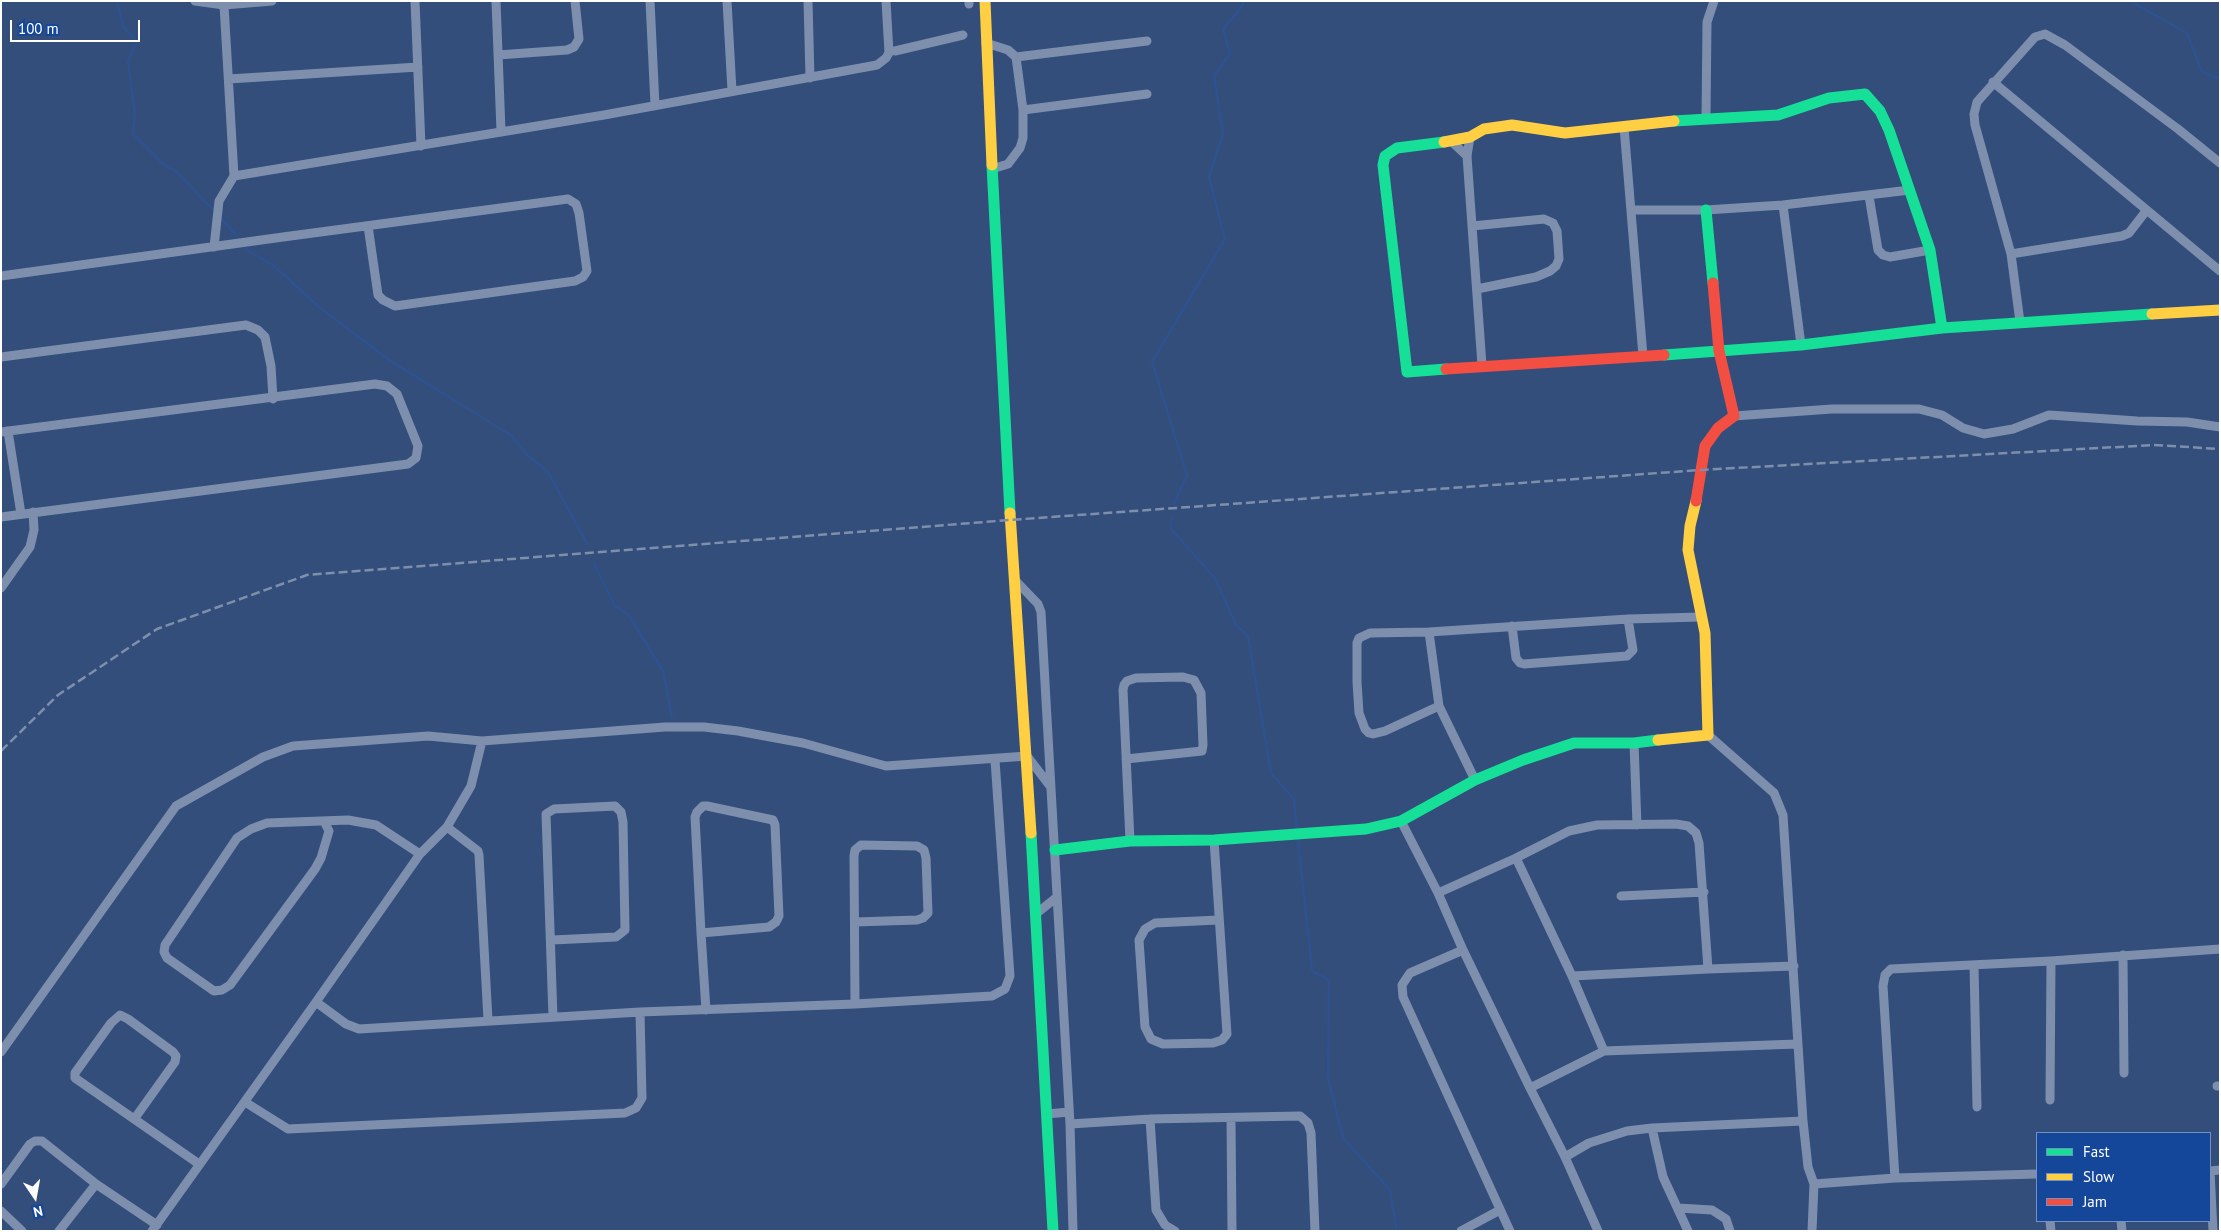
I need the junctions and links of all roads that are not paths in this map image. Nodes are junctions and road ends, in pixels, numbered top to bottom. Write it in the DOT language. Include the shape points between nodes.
graph roads {
  1 [pos="194,1"];
  2 [pos="272,1"];
  3 [pos="415,1"];
  4 [pos="496,1"];
  5 [pos="575,1"];
  6 [pos="650,1"];
  7 [pos="727,1"];
  8 [pos="808,1"];
  9 [pos="886,1"];
  10 [pos="985,1"];
  11 [pos="1714,1"];
  12 [pos="224,5"];
  13 [pos="963,35"];
  14 [pos="1148,41"];
  15 [pos="986,43"];
  16 [pos="895,51"];
  17 [pos="498,56"];
  18 [pos="1016,57"];
  19 [pos="418,67"];
  20 [pos="810,78"];
  21 [pos="229,80"];
  22 [pos="1993,82"];
  23 [pos="732,91"];
  24 [pos="1147,94"];
  25 [pos="655,105"];
  26 [pos="1023,110"];
  27 [pos="1706,118"];
  28 [pos="1624,127"];
  29 [pos="501,131"];
  30 [pos="1470,137"];
  31 [pos="1451,141"];
  32 [pos="422,146"];
  33 [pos="1466,156"];
  34 [pos="2220,163"];
  35 [pos="992,169"];
  36 [pos="234,176"];
  37 [pos="1910,190"];
  38 [pos="1870,196"];
  39 [pos="1784,205"];
  40 [pos="1631,210"];
  41 [pos="1706,210"];
  42 [pos="2146,210"];
  43 [pos="368,226"];
  44 [pos="1472,226"];
  45 [pos="214,247"];
  46 [pos="1930,250"];
  47 [pos="2011,254"];
  48 [pos="2220,271"];
  49 [pos="1,276"];
  50 [pos="1477,289"];
  51 [pos="2220,310"];
  52 [pos="2020,322"];
  53 [pos="1942,328"];
  54 [pos="1801,344"];
  55 [pos="1720,351"];
  56 [pos="1643,356"];
  57 [pos="1,357"];
  58 [pos="1482,365"];
  59 [pos="273,399"];
  60 [pos="1734,416"];
  61 [pos="2220,426"];
  62 [pos="5,432"];
  63 [pos="33,512"];
  64 [pos="21,514"];
  65 [pos="1,517"];
  66 [pos="1014,579"];
  67 [pos="1,588"];
  68 [pos="1701,617"];
  69 [pos="1628,619"];
  70 [pos="1512,626"];
  71 [pos="1430,632"];
  72 [pos="1439,706"];
  73 [pos="1708,735"];
  74 [pos="482,741"];
  75 [pos="1634,744"];
  76 [pos="1027,756"];
  77 [pos="1126,759"];
  78 [pos="995,760"];
  79 [pos="1475,780"];
  80 [pos="1050,786"];
  81 [pos="324,821"];
  82 [pos="1401,821"];
  83 [pos="1637,825"];
  84 [pos="447,827"];
  85 [pos="1214,840"];
  86 [pos="1130,841"];
  87 [pos="1055,850"];
  88 [pos="420,854"];
  89 [pos="1516,858"];
  90 [pos="1704,892"];
  91 [pos="1438,893"];
  92 [pos="1621,896"];
  93 [pos="1057,897"];
  94 [pos="1037,914"];
  95 [pos="1218,920"];
  96 [pos="855,922"];
  97 [pos="702,933"];
  98 [pos="552,940"];
  99 [pos="2220,949"];
  100 [pos="1463,950"];
  101 [pos="2123,955"];
  102 [pos="2051,961"];
  103 [pos="1974,965"];
  104 [pos="1794,966"];
  105 [pos="1708,969"];
  106 [pos="1572,976"];
  107 [pos="316,1002"];
  108 [pos="855,1004"];
  109 [pos="706,1010"];
  110 [pos="640,1012"];
  111 [pos="553,1017"];
  112 [pos="488,1020"];
  113 [pos="1798,1044"];
  114 [pos="1,1052"];
  115 [pos="1604,1052"];
  116 [pos="2124,1073"];
  117 [pos="1530,1088"];
  118 [pos="2050,1100"];
  119 [pos="245,1102"];
  120 [pos="1977,1107"];
  121 [pos="1069,1112"];
  122 [pos="1047,1114"];
  123 [pos="134,1118"];
  124 [pos="1231,1118"];
  125 [pos="1150,1119"];
  126 [pos="1803,1121"];
  127 [pos="1070,1124"];
  128 [pos="1652,1128"];
  129 [pos="1565,1157"];
  130 [pos="199,1164"];
  131 [pos="2036,1174"];
  132 [pos="1895,1178"];
  133 [pos="1,1184"];
  134 [pos="96,1184"];
  135 [pos="1814,1184"];
  136 [pos="2211,1191"];
  137 [pos="1678,1208"];
  138 [pos="1500,1210"];
  139 [pos="1,1211"];
  140 [pos="154,1228"];
  141 [pos="22,1231"];
  142 [pos="59,1231"];
  143 [pos="1053,1231"];
  144 [pos="1073,1231"];
  145 [pos="1175,1231"];
  146 [pos="1232,1231"];
  147 [pos="1315,1231"];
  148 [pos="1461,1231"];
  149 [pos="1510,1231"];
  150 [pos="1598,1231"];
  151 [pos="1688,1231"];
  152 [pos="1730,1231"];
  153 [pos="1812,1231"];
  154 [pos="2213,1231"];
  1 -- 12 [label="street"];
  2 -- 12 [label="street"];
  3 -- 19 [label="street"];
  4 -- 17 [label="street"];
  5 -- 17 [label="street" via="579,39 574,47"];
  6 -- 25 [label="street"];
  7 -- 23 [label="street"];
  8 -- 20 [label="street"];
  9 -- 20 [label="street" via="889,47 886,58 877,64"];
  10 -- 15 [label="street"];
  11 -- 27 [label="street" via="1707,22"];
  12 -- 21 [label="street"];
  13 -- 16 [label="street"];
  14 -- 18 [label="street"];
  15 -- 18 [label="street" via="1008,50"];
  15 -- 35 [label="street"];
  17 -- 29 [label="street"];
  18 -- 26 [label="street"];
  19 -- 21 [label="street"];
  19 -- 32 [label="street"];
  20 -- 23 [label="street"];
  21 -- 36 [label="street"];
  22 -- 34 [label="street" via="2035,37 2045,34 2073,51"];
  22 -- 42 [label="street"];
  22 -- 47 [label="street" via="1977,102 1975,125"];
  23 -- 25 [label="street"];
  24 -- 26 [label="street"];
  25 -- 29 [label="street"];
  26 -- 35 [label="street" via="1020,148 1008,164"];
  27 -- 28 [label="street"];
  27 -- 37 [label="street" via="1778,115 1829,98 1865,94 1880,111 1889,130"];
  28 -- 30 [label="street" via="1565,133 1512,125 1484,128"];
  28 -- 40 [label="street"];
  29 -- 32 [label="street"];
  30 -- 31 [label="street"];
  30 -- 33 [label="street"];
  31 -- 33 [label="street"];
  31 -- 58 [label="street" via="1397,148 1385,156 1383,165 1407,372"];
  32 -- 36 [label="street"];
  33 -- 44 [label="street"];
  35 -- 66 [label="street"];
  36 -- 45 [label="street" via="219,201"];
  37 -- 38 [label="street"];
  37 -- 46 [label="street"];
  38 -- 39 [label="street"];
  38 -- 46 [label="street" via="1878,250 1883,255 1890,257"];
  39 -- 41 [label="street"];
  39 -- 54 [label="street"];
  40 -- 41 [label="street"];
  40 -- 56 [label="street"];
  41 -- 55 [label="street"];
  42 -- 47 [label="street" via="2129,233 2122,236"];
  42 -- 48 [label="street"];
  43 -- 43 [label="street" via="568,199 576,204 579,212 587,271 583,278 575,281 394,306 378,295"];
  43 -- 45 [label="street"];
  44 -- 50 [label="street"];
  44 -- 50 [label="street" via="1544,218 1557,231 1559,259 1550,272"];
  45 -- 49 [label="street"];
  46 -- 53 [label="street"];
  47 -- 52 [label="street"];
  50 -- 58 [label="street"];
  51 -- 52 [label="street"];
  52 -- 53 [label="street"];
  53 -- 54 [label="street"];
  54 -- 55 [label="street"];
  55 -- 56 [label="street"];
  55 -- 60 [label="street"];
  56 -- 58 [label="street"];
  57 -- 59 [label="street" via="246,325 265,337"];
  59 -- 62 [label="street"];
  59 -- 63 [label="street" via="375,384 387,386 397,394 418,446 416,458 408,464"];
  60 -- 61 [label="street" via="1832,409 1919,409 1942,415 1964,428 1984,434 2013,429 2050,415"];
  60 -- 68 [label="street" via="1718,428 1705,446 1690,526 1688,550"];
  62 -- 64 [label="street"];
  63 -- 64 [label="street"];
  63 -- 67 [label="street" via="34,530 30,547"];
  64 -- 65 [label="street"];
  66 -- 76 [label="street"];
  66 -- 80 [label="street" via="1038,604 1041,612"];
  68 -- 69 [label="street"];
  68 -- 73 [label="street" via="1705,633"];
  69 -- 70 [label="street"];
  69 -- 70 [label="street" via="1634,650 1627,656 1524,664 1516,658"];
  70 -- 71 [label="street"];
  71 -- 72 [label="street"];
  71 -- 72 [label="street" via="1370,633 1359,638 1359,713 1365,729 1374,734"];
  72 -- 79 [label="street"];
  73 -- 75 [label="street"];
  73 -- 104 [label="street" via="1774,793 1783,815"];
  74 -- 78 [label="street" via="664,727 704,727 803,743 886,766"];
  74 -- 84 [label="street" via="471,786"];
  74 -- 114 [label="street" via="428,736 293,746 263,757 176,806"];
  75 -- 79 [label="street" via="1574,742"];
  75 -- 83 [label="street"];
  76 -- 78 [label="street"];
  76 -- 80 [label="street"];
  76 -- 94 [label="street"];
  77 -- 77 [label="street" via="1123,690 1127,681 1183,677 1194,680 1200,693 1202,751"];
  77 -- 86 [label="street"];
  78 -- 108 [label="street" via="1010,976 1005,989 992,996"];
  79 -- 82 [label="street"];
  80 -- 87 [label="street"];
  81 -- 81 [label="street" via="267,823 237,838 165,945 167,958 214,991 230,985 315,869 329,831"];
  81 -- 88 [label="street" via="348,820 376,825"];
  82 -- 85 [label="street" via="1366,829"];
  82 -- 91 [label="street"];
  83 -- 89 [label="street" via="1597,825 1569,831"];
  83 -- 90 [label="street" via="1676,824 1688,826 1696,833"];
  84 -- 88 [label="street"];
  84 -- 112 [label="street" via="479,855"];
  85 -- 86 [label="street"];
  85 -- 95 [label="street"];
  86 -- 87 [label="street"];
  87 -- 93 [label="street"];
  88 -- 107 [label="street"];
  89 -- 91 [label="street"];
  89 -- 106 [label="street"];
  90 -- 92 [label="street"];
  90 -- 105 [label="street"];
  91 -- 100 [label="street"];
  93 -- 94 [label="street"];
  93 -- 121 [label="street"];
  94 -- 122 [label="street"];
  95 -- 95 [label="street" via="1227,1034 1213,1043 1162,1044 1151,1039 1145,1027 1139,940 1145,929 1155,923"];
  96 -- 96 [label="street" via="855,850 861,845 917,846 924,850 928,913 916,920"];
  96 -- 108 [label="street"];
  97 -- 97 [label="street" via="697,812 707,806 773,820 776,922 769,927"];
  97 -- 109 [label="street"];
  98 -- 98 [label="street" via="546,814 554,809 615,806 621,812 622,822 625,930 616,937"];
  98 -- 111 [label="street"];
  99 -- 101 [label="street"];
  100 -- 117 [label="street"];
  100 -- 138 [label="street" via="1410,973 1402,985 1402,997"];
  101 -- 102 [label="street"];
  101 -- 116 [label="street"];
  102 -- 103 [label="street"];
  102 -- 118 [label="street"];
  103 -- 120 [label="street"];
  103 -- 132 [label="street" via="1891,969 1885,975"];
  104 -- 105 [label="street"];
  104 -- 113 [label="street"];
  105 -- 106 [label="street"];
  106 -- 115 [label="street"];
  107 -- 112 [label="street" via="346,1024 359,1029"];
  107 -- 119 [label="street"];
  108 -- 109 [label="street"];
  109 -- 110 [label="street"];
  110 -- 111 [label="street"];
  110 -- 119 [label="street" via="642,1098 636,1108 625,1112 288,1128"];
  111 -- 112 [label="street"];
  113 -- 115 [label="street"];
  113 -- 126 [label="street"];
  115 -- 117 [label="street"];
  117 -- 129 [label="street"];
  119 -- 130 [label="street"];
  121 -- 122 [label="street"];
  121 -- 127 [label="street"];
  122 -- 143 [label="street"];
  123 -- 123 [label="street" via="75,1078 75,1073 120,1015 176,1056 175,1062"];
  123 -- 130 [label="street"];
  124 -- 125 [label="street"];
  124 -- 146 [label="street"];
  124 -- 147 [label="street" via="1300,1116 1308,1123"];
  125 -- 127 [label="street"];
  125 -- 145 [label="street" via="1156,1210 1166,1225"];
  126 -- 128 [label="street"];
  126 -- 135 [label="street" via="1808,1167"];
  127 -- 144 [label="street"];
  128 -- 129 [label="street" via="1627,1131 1589,1143"];
  128 -- 137 [label="street" via="1663,1177"];
  129 -- 150 [label="street"];
  130 -- 140 [label="street"];
  131 -- 132 [label="street"];
  132 -- 135 [label="street"];
  133 -- 134 [label="street" via="30,1144 39,1141"];
  134 -- 140 [label="street"];
  134 -- 142 [label="street"];
  135 -- 153 [label="street"];
  136 -- 154 [label="street"];
  137 -- 151 [label="street"];
  137 -- 152 [label="street" via="1712,1210 1726,1219"];
  138 -- 148 [label="street"];
  138 -- 149 [label="street"];
  139 -- 141 [label="street"];
}
